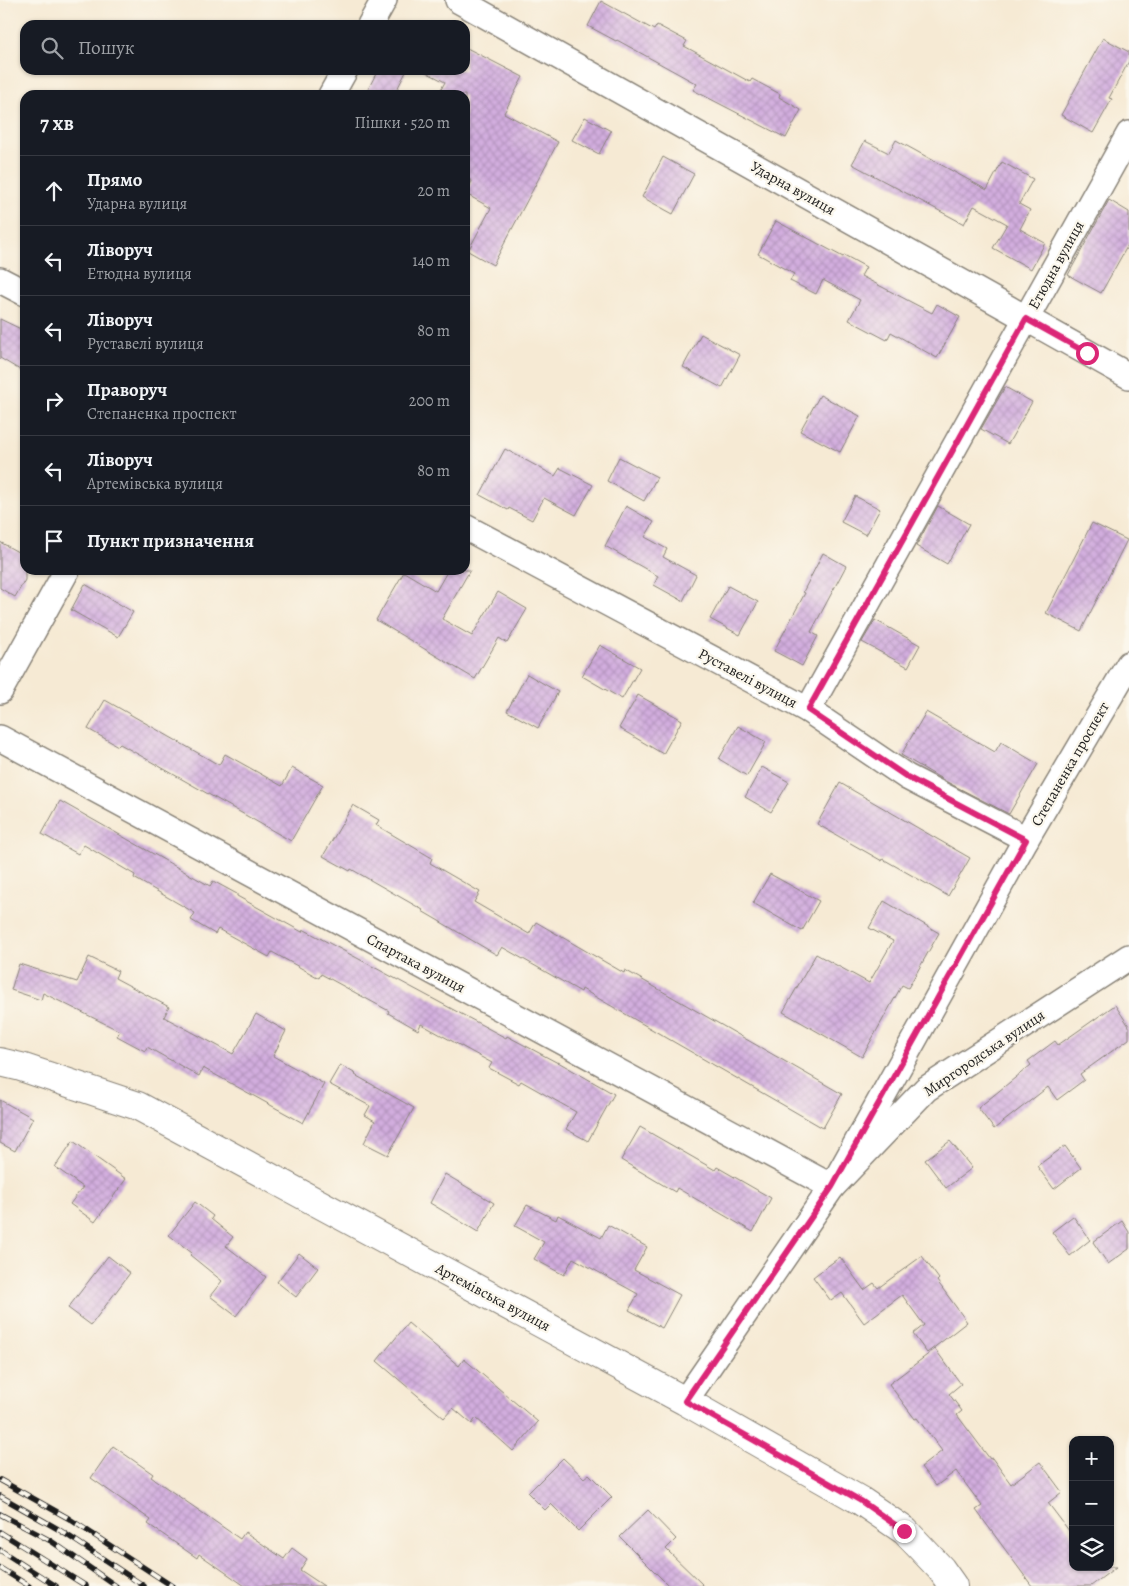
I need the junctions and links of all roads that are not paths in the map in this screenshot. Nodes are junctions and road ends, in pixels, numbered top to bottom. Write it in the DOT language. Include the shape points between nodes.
graph roads {
  1 [pos="384,0"];
  2 [pos="458,0"];
  3 [pos="373,20"];
  4 [pos="342,75"];
  5 [pos="335,90"];
  6 [pos="1129,134"];
  7 [pos="0,280"];
  8 [pos="20,290"];
  9 [pos="1026,319"];
  10 [pos="1129,376"];
  11 [pos="470,530"];
  12 [pos="64,575"];
  13 [pos="1129,664"];
  14 [pos="0,691"];
  15 [pos="808,710"];
  16 [pos="0,738"];
  17 [pos="1026,840"];
  18 [pos="1129,957"];
  19 [pos="0,1062"];
  20 [pos="832,1187"];
  21 [pos="685,1401"];
  22 [pos="953,1586"];
  1 -- 3 [label="street"];
  2 -- 9 [label="street, Ударна вулиця"];
  4 -- 5 [label="street"];
  6 -- 9 [label="street, Етюдна вулиця"];
  7 -- 8 [label="street"];
  9 -- 10 [label="street, Ударна вулиця"];
  9 -- 15 [label="street, Етюдна вулиця"];
  11 -- 15 [label="street, Руставелі вулиця"];
  12 -- 14 [label="street"];
  13 -- 17 [label="street, Степаненка проспект"];
  15 -- 17 [label="street, Руставелі вулиця" via="907,777"];
  16 -- 20 [label="street, Спартака вулиця"];
  17 -- 20 [label="street, Степаненка проспект"];
  18 -- 20 [label="street, Миргородська вулиця" via="926,1089"];
  19 -- 21 [label="main road, Артемівська вулиця" via="138,1106"];
  20 -- 21 [label="street, Степаненка проспект"];
  21 -- 22 [label="main road, Артемівська вулиця" via="861,1501 904,1531"];
}
